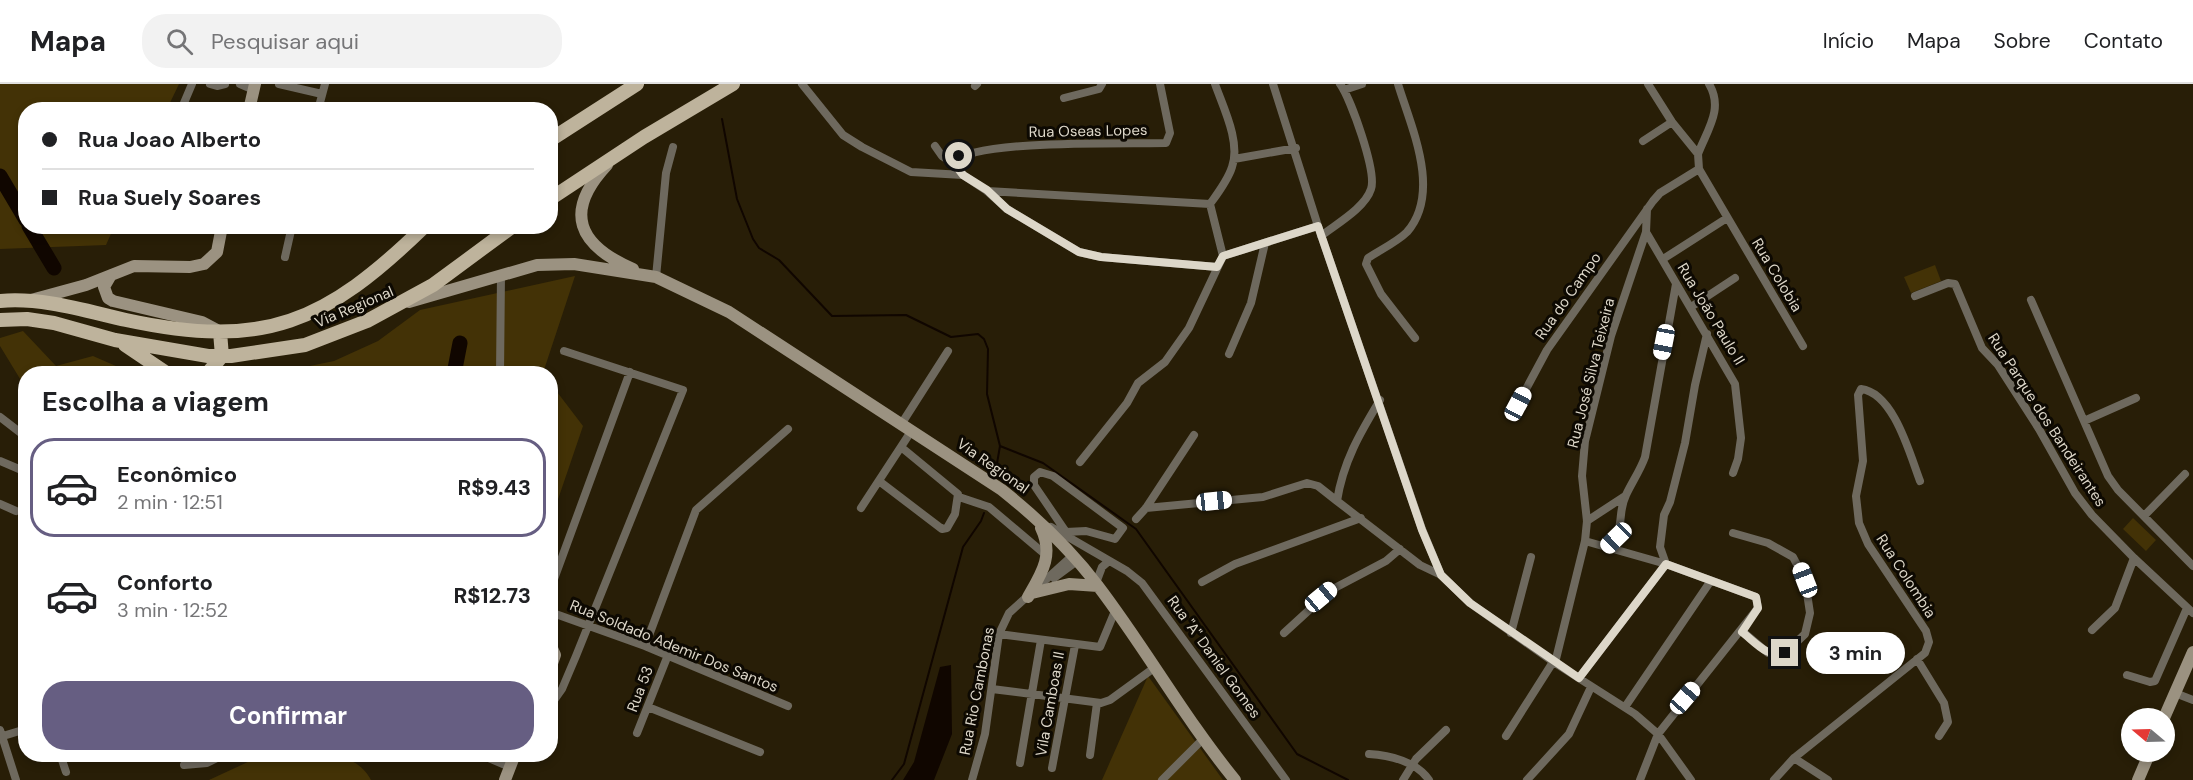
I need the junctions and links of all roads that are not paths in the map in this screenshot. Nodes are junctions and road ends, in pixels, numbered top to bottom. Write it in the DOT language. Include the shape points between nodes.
graph roads {
  1 [pos="192,84"];
  2 [pos="210,84"];
  3 [pos="225,84"];
  4 [pos="240,84"];
  5 [pos="279,84"];
  6 [pos="325,84"];
  7 [pos="637,84"];
  8 [pos="733,84"];
  9 [pos="802,84"];
  10 [pos="1102,84"];
  11 [pos="1160,84"];
  12 [pos="1215,84"];
  13 [pos="1274,84"];
  14 [pos="1362,84"];
  15 [pos="1398,84"];
  16 [pos="1648,84"];
  17 [pos="1709,84"];
  18 [pos="255,87"];
  19 [pos="1342,87"];
  20 [pos="322,93"];
  21 [pos="1064,98"];
  22 [pos="184,102"];
  23 [pos="251,102"];
  24 [pos="320,102"];
  25 [pos="1672,122"];
  26 [pos="558,136"];
  27 [pos="1643,141"];
  28 [pos="935,146"];
  29 [pos="673,147"];
  30 [pos="1296,148"];
  31 [pos="1698,154"];
  32 [pos="617,155"];
  33 [pos="1234,159"];
  34 [pos="953,162"];
  35 [pos="1699,169"];
  36 [pos="963,175"];
  37 [pos="987,190"];
  38 [pos="558,194"];
  39 [pos="1210,204"];
  40 [pos="1647,209"];
  41 [pos="1727,218"];
  42 [pos="1318,226"];
  43 [pos="1646,232"];
  44 [pos="220,234"];
  45 [pos="290,234"];
  46 [pos="417,234"];
  47 [pos="502,234"];
  48 [pos="1321,236"];
  49 [pos="1265,243"];
  50 [pos="1223,256"];
  51 [pos="285,257"];
  52 [pos="1663,259"];
  53 [pos="1217,267"];
  54 [pos="501,274"];
  55 [pos="111,275"];
  56 [pos="652,276"];
  57 [pos="1735,278"];
  58 [pos="1676,284"];
  59 [pos="1915,296"];
  60 [pos="2031,300"];
  61 [pos="0,301"];
  62 [pos="27,301"];
  63 [pos="1691,307"];
  64 [pos="386,310"];
  65 [pos="0,320"];
  66 [pos="220,332"];
  67 [pos="1707,334"];
  68 [pos="1415,338"];
  69 [pos="115,340"];
  70 [pos="1803,346"];
  71 [pos="564,351"];
  72 [pos="948,351"];
  73 [pos="1229,354"];
  74 [pos="222,356"];
  75 [pos="158,366"];
  76 [pos="214,366"];
  77 [pos="500,366"];
  78 [pos="630,372"];
  79 [pos="2136,398"];
  80 [pos="1380,400"];
  81 [pos="1518,404"];
  82 [pos="0,417"];
  83 [pos="2084,421"];
  84 [pos="907,427"];
  85 [pos="788,429"];
  86 [pos="18,431"];
  87 [pos="1194,435"];
  88 [pos="901,447"];
  89 [pos="0,461"];
  90 [pos="1080,462"];
  91 [pos="18,469"];
  92 [pos="1733,473"];
  93 [pos="2185,474"];
  94 [pos="879,481"];
  95 [pos="1920,481"];
  96 [pos="1625,496"];
  97 [pos="959,497"];
  98 [pos="1337,501"];
  99 [pos="0,504"];
  100 [pos="861,508"];
  101 [pos="1146,508"];
  102 [pos="16,511"];
  103 [pos="2144,516"];
  104 [pos="1034,517"];
  105 [pos="1361,518"];
  106 [pos="1136,519"];
  107 [pos="1587,521"];
  108 [pos="1733,533"];
  109 [pos="1065,534"];
  110 [pos="1585,542"];
  111 [pos="1607,547"];
  112 [pos="1400,549"];
  113 [pos="1047,556"];
  114 [pos="1531,557"];
  115 [pos="2134,558"];
  116 [pos="1074,559"];
  117 [pos="1109,561"];
  118 [pos="1666,564"];
  119 [pos="2193,566"];
  120 [pos="558,568"];
  121 [pos="1441,575"];
  122 [pos="1202,582"];
  123 [pos="1710,582"];
  124 [pos="1097,585"];
  125 [pos="1033,592"];
  126 [pos="2190,610"];
  127 [pos="1115,611"];
  128 [pos="558,615"];
  129 [pos="588,626"];
  130 [pos="2092,630"];
  131 [pos="1742,632"];
  132 [pos="1284,633"];
  133 [pos="1511,633"];
  134 [pos="999,634"];
  135 [pos="1041,640"];
  136 [pos="1075,645"];
  137 [pos="645,646"];
  138 [pos="2193,652"];
  139 [pos="668,655"];
  140 [pos="1917,659"];
  141 [pos="1554,662"];
  142 [pos="1154,668"];
  143 [pos="2127,675"];
  144 [pos="1579,678"];
  145 [pos="1591,687"];
  146 [pos="992,689"];
  147 [pos="2175,693"];
  148 [pos="1032,694"];
  149 [pos="558,695"];
  150 [pos="1065,699"];
  151 [pos="2193,700"];
  152 [pos="1099,703"];
  153 [pos="788,706"];
  154 [pos="648,707"];
  155 [pos="1625,707"];
  156 [pos="2168,708"];
  157 [pos="1446,730"];
  158 [pos="18,731"];
  159 [pos="637,733"];
  160 [pos="1,734"];
  161 [pos="1658,734"];
  162 [pos="1506,736"];
  163 [pos="1939,736"];
  164 [pos="1203,739"];
  165 [pos="760,752"];
  166 [pos="1369,754"];
  167 [pos="1090,755"];
  168 [pos="1794,758"];
  169 [pos="63,762"];
  170 [pos="209,762"];
  171 [pos="498,762"];
  172 [pos="512,762"];
  173 [pos="2146,762"];
  174 [pos="1020,763"];
  175 [pos="184,765"];
  176 [pos="1411,765"];
  177 [pos="510,767"];
  178 [pos="1052,768"];
  179 [pos="66,772"];
  180 [pos="16,780"];
  181 [pos="505,780"];
  182 [pos="972,780"];
  183 [pos="1162,780"];
  184 [pos="1235,780"];
  185 [pos="1286,780"];
  186 [pos="1403,780"];
  187 [pos="1429,780"];
  188 [pos="1527,780"];
  189 [pos="1640,780"];
  190 [pos="1691,780"];
  191 [pos="1773,780"];
  192 [pos="1828,780"];
  193 [pos="2138,780"];
  1 -- 22 [label="street"];
  2 -- 3 [label="street"];
  4 -- 18 [label="street"];
  5 -- 20 [label="street"];
  6 -- 20 [label="street"];
  7 -- 26 [label="main road"];
  8 -- 32 [label="main road"];
  9 -- 36 [label="street" via="843,135 862,147 911,172"];
  10 -- 21 [label="street" via="1099,89"];
  11 -- 34 [label="street, Rua Oseas Lopes" via="1170,133 1166,143 1018,146 968,153"];
  12 -- 33 [label="street" via="1230,127"];
  13 -- 30 [label="street"];
  14 -- 19 [label="street"];
  15 -- 68 [label="street" via="1420,156 1422,194 1406,233 1365,264 1381,294"];
  16 -- 25 [label="street"];
  17 -- 31 [label="street" via="1715,93 1716,110"];
  18 -- 23 [label="main road"];
  19 -- 48 [label="street" via="1372,173 1372,188 1349,214"];
  20 -- 24 [label="street"];
  25 -- 27 [label="street"];
  25 -- 31 [label="street"];
  28 -- 34 [label="street"];
  29 -- 56 [label="street"];
  30 -- 33 [label="street"];
  30 -- 42 [label="street"];
  31 -- 35 [label="street"];
  32 -- 38 [label="main road"];
  32 -- 56 [label="main road, Via Regional" via="584,197 581,223 593,245 604,255"];
  33 -- 39 [label="street" via="1230,174"];
  34 -- 36 [label="street"];
  35 -- 40 [label="street, Rua do Campo" via="1660,193"];
  35 -- 41 [label="street, Rua Colobia"];
  36 -- 37 [label="street"];
  37 -- 39 [label="street"];
  37 -- 53 [label="street" via="1007,209 1089,256"];
  39 -- 50 [label="street"];
  40 -- 43 [label="street"];
  40 -- 81 [label="street, Rua do Campo" via="1547,350"];
  41 -- 52 [label="street"];
  41 -- 70 [label="street, Rua Colobia"];
  42 -- 48 [label="street"];
  42 -- 49 [label="street"];
  43 -- 52 [label="street, Rua João Paulo II"];
  43 -- 107 [label="street, Rua José Silva Teixeira" via="1611,336 1585,441 1582,476"];
  44 -- 55 [label="main road" via="217,252 204,264 144,264"];
  45 -- 51 [label="street"];
  46 -- 66 [label="main road" via="373,275 305,317 262,330"];
  47 -- 64 [label="main road" via="433,285"];
  48 -- 80 [label="street"];
  49 -- 50 [label="street"];
  49 -- 73 [label="street" via="1251,303"];
  50 -- 53 [label="street"];
  52 -- 58 [label="street, Rua João Paulo II"];
  53 -- 90 [label="street" via="1183,336 1165,362 1138,383"];
  54 -- 56 [label="main road, Via Regional" via="552,263"];
  54 -- 64 [label="main road, Via Regional"];
  54 -- 77 [label="street"];
  55 -- 62 [label="main road"];
  55 -- 66 [label="main road" via="104,287 113,301 202,322"];
  56 -- 84 [label="main road, Via Regional" via="729,312"];
  57 -- 63 [label="street"];
  58 -- 63 [label="street, Rua João Paulo II"];
  58 -- 96 [label="street" via="1649,439 1640,471"];
  59 -- 115 [label="street, Rua Parque dos Bandeirantes" via="1955,284 1982,348 1998,365 2075,493"];
  60 -- 83 [label="street"];
  61 -- 62 [label="main road"];
  62 -- 66 [label="main road" via="164,328"];
  63 -- 67 [label="street, Rua João Paulo II"];
  64 -- 74 [label="main road, Via Regional" via="336,335 305,345"];
  65 -- 69 [label="main road, Via Regional" via="27,319"];
  66 -- 74 [label="main road"];
  67 -- 92 [label="street, Rua João Paulo II" via="1731,373 1737,394 1741,438"];
  67 -- 118 [label="street" via="1685,444 1664,515 1660,548"];
  69 -- 74 [label="main road, Via Regional"];
  69 -- 75 [label="main road"];
  71 -- 78 [label="street"];
  72 -- 84 [label="street"];
  74 -- 76 [label="main road"];
  78 -- 120 [label="street"];
  78 -- 129 [label="street" via="682,390"];
  79 -- 83 [label="street"];
  80 -- 98 [label="street" via="1352,447 1340,478"];
  80 -- 121 [label="street" via="1422,530"];
  82 -- 86 [label="street"];
  83 -- 103 [label="street" via="2108,476"];
  84 -- 88 [label="street"];
  84 -- 104 [label="main road, Via Regional" via="1002,490"];
  85 -- 137 [label="street" via="696,510"];
  87 -- 101 [label="street"];
  88 -- 94 [label="street"];
  88 -- 97 [label="street"];
  89 -- 91 [label="street"];
  93 -- 103 [label="street"];
  94 -- 97 [label="street" via="942,529 947,528 955,514"];
  94 -- 100 [label="street"];
  95 -- 140 [label="street, Rua Colombia" via="1894,416 1871,393 1861,389 1858,395 1863,460 1857,496 1860,524 1868,544 1926,631 1928,648"];
  96 -- 107 [label="street"];
  96 -- 111 [label="street" via="1619,532"];
  97 -- 113 [label="street" via="989,507"];
  98 -- 101 [label="street" via="1318,486 1307,483 1263,497"];
  98 -- 105 [label="street"];
  99 -- 102 [label="street"];
  101 -- 106 [label="street"];
  103 -- 119 [label="street"];
  104 -- 109 [label="street, Rua \"A\" Daniel Gomes"];
  104 -- 113 [label="main road" via="1047,541"];
  104 -- 116 [label="main road, Via Regional"];
  105 -- 112 [label="street"];
  105 -- 122 [label="street" via="1235,564"];
  107 -- 110 [label="street, Rua José Silva Teixeira"];
  108 -- 131 [label="street" via="1768,543 1793,557 1805,580 1810,613 1805,634 1779,656 1768,653"];
  109 -- 109 [label="street" via="1034,485 1034,477 1040,472 1053,476 1123,528 1115,539 1086,531"];
  109 -- 117 [label="street, Rua \"A\" Daniel Gomes"];
  110 -- 111 [label="street"];
  110 -- 141 [label="street, Rua José Silva Teixeira"];
  111 -- 118 [label="street"];
  112 -- 121 [label="street"];
  112 -- 132 [label="street" via="1386,561 1331,590"];
  113 -- 125 [label="main road"];
  114 -- 133 [label="street"];
  115 -- 126 [label="street, Rua Parque dos Bandeirantes"];
  115 -- 130 [label="street" via="2115,608"];
  116 -- 124 [label="main road, Via Regional"];
  116 -- 125 [label="street, Rua Rio Cambonas"];
  117 -- 124 [label="street" via="1102,567"];
  117 -- 185 [label="street, Rua \"A\" Daniel Gomes" via="1128,571 1152,594"];
  118 -- 123 [label="street"];
  118 -- 144 [label="street"];
  121 -- 133 [label="street" via="1470,603"];
  123 -- 131 [label="street" via="1756,597 1758,608"];
  123 -- 155 [label="street"];
  124 -- 125 [label="main road" via="1069,584"];
  124 -- 127 [label="main road, Via Regional"];
  125 -- 134 [label="street, Rua Rio Cambonas" via="1010,614"];
  126 -- 143 [label="street" via="2155,681"];
  127 -- 136 [label="street" via="1100,648"];
  127 -- 142 [label="main road, Via Regional"];
  128 -- 129 [label="street, Rua Soldado Ademir Dos Santos"];
  129 -- 137 [label="street, Rua Soldado Ademir Dos Santos"];
  129 -- 149 [label="street"];
  131 -- 161 [label="street"];
  133 -- 141 [label="street"];
  134 -- 135 [label="street"];
  134 -- 146 [label="street, Rua Rio Cambonas"];
  135 -- 136 [label="street"];
  135 -- 148 [label="street"];
  136 -- 150 [label="street, Vila Camboas II"];
  137 -- 139 [label="street, Rua Soldado Ademir Dos Santos"];
  138 -- 147 [label="main road"];
  139 -- 153 [label="street, Rua Soldado Ademir Dos Santos"];
  139 -- 154 [label="street, Rua 53"];
  140 -- 163 [label="street" via="1946,709 1948,722"];
  140 -- 168 [label="street"];
  141 -- 144 [label="street"];
  141 -- 162 [label="street, Rua José Silva Teixeira"];
  142 -- 152 [label="street" via="1110,700"];
  142 -- 164 [label="main road, Via Regional"];
  144 -- 145 [label="street"];
  145 -- 155 [label="street"];
  145 -- 188 [label="street" via="1569,734"];
  146 -- 148 [label="street"];
  146 -- 182 [label="street, Rua Rio Cambonas"];
  147 -- 151 [label="street"];
  147 -- 156 [label="main road"];
  148 -- 150 [label="street"];
  148 -- 174 [label="street"];
  150 -- 152 [label="street"];
  150 -- 178 [label="street, Vila Camboas II"];
  152 -- 167 [label="street"];
  154 -- 159 [label="street, Rua 53"];
  154 -- 165 [label="street"];
  155 -- 161 [label="street"];
  157 -- 176 [label="street"];
  158 -- 160 [label="street"];
  160 -- 180 [label="street"];
  161 -- 189 [label="street"];
  161 -- 190 [label="street"];
  164 -- 183 [label="street"];
  164 -- 184 [label="main road, Via Regional"];
  166 -- 176 [label="street"];
  168 -- 191 [label="street"];
  168 -- 192 [label="street"];
  169 -- 179 [label="street"];
  170 -- 175 [label="street"];
  171 -- 177 [label="street"];
  172 -- 177 [label="main road"];
  173 -- 193 [label="main road"];
  176 -- 186 [label="street"];
  176 -- 187 [label="street"];
  177 -- 181 [label="main road"];
}
